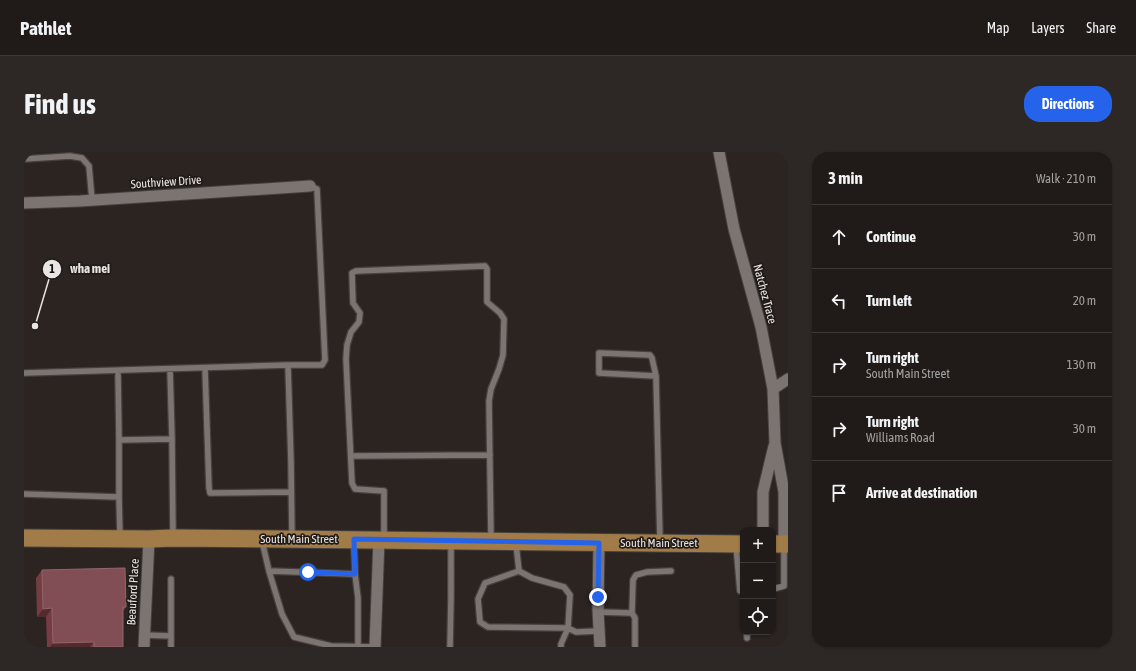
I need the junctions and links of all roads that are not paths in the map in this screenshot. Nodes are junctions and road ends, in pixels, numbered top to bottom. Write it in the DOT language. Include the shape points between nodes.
graph roads {
  1 [pos="719,152"];
  2 [pos="24,160"];
  3 [pos="310,186"];
  4 [pos="92,200"];
  5 [pos="24,203"];
  6 [pos="288,366"];
  7 [pos="205,368"];
  8 [pos="170,369"];
  9 [pos="118,371"];
  10 [pos="24,373"];
  11 [pos="656,376"];
  12 [pos="788,378"];
  13 [pos="773,389"];
  14 [pos="172,439"];
  15 [pos="119,440"];
  16 [pos="775,443"];
  17 [pos="490,455"];
  18 [pos="351,456"];
  19 [pos="291,492"];
  20 [pos="24,494"];
  21 [pos="119,497"];
  22 [pos="763,527"];
  23 [pos="24,538"];
  24 [pos="120,538"];
  25 [pos="173,538"];
  26 [pos="149,539"];
  27 [pos="262,539"];
  28 [pos="354,539"];
  29 [pos="292,540"];
  30 [pos="381,540"];
  31 [pos="451,541"];
  32 [pos="491,541"];
  33 [pos="516,542"];
  34 [pos="599,543"];
  35 [pos="660,544"];
  36 [pos="740,544"];
  37 [pos="782,544"];
  38 [pos="269,571"];
  39 [pos="519,571"];
  40 [pos="671,571"];
  41 [pos="355,574"];
  42 [pos="170,578"];
  43 [pos="776,588"];
  44 [pos="598,612"];
  45 [pos="632,613"];
  46 [pos="568,628"];
  47 [pos="599,631"];
  48 [pos="144,635"];
  49 [pos="171,636"];
  50 [pos="358,646"];
  51 [pos="144,647"];
  52 [pos="171,647"];
  53 [pos="374,647"];
  54 [pos="450,647"];
  55 [pos="561,647"];
  56 [pos="600,647"];
  57 [pos="636,647"];
  1 -- 13 [label="street, Natchez Trace" via="734,228 761,327"];
  2 -- 4 [label="lane" via="70,156 82,158 89,166"];
  3 -- 4 [label="street, Southview Drive"];
  3 -- 6 [label="lane" via="317,189 325,360 322,365"];
  4 -- 5 [label="street, Southview Drive"];
  6 -- 7 [label="lane"];
  6 -- 19 [label="lane"];
  7 -- 8 [label="lane"];
  7 -- 19 [label="lane" via="210,493"];
  8 -- 9 [label="lane"];
  8 -- 14 [label="lane"];
  9 -- 10 [label="lane"];
  9 -- 15 [label="lane"];
  11 -- 11 [label="lane" via="650,355 599,352 599,373"];
  11 -- 35 [label="lane"];
  12 -- 13 [label="street"];
  13 -- 16 [label="street, Natchez Trace"];
  14 -- 15 [label="lane"];
  14 -- 25 [label="lane"];
  15 -- 21 [label="lane"];
  16 -- 22 [label="street, Natchez Trace" via="763,492"];
  16 -- 37 [label="street, Natchez Trace" via="784,492"];
  17 -- 18 [label="lane"];
  17 -- 18 [label="lane" via="489,401 503,355 504,319 487,302 485,266 352,273 353,303 360,313 359,322 350,332 346,359"];
  17 -- 32 [label="lane"];
  18 -- 30 [label="lane" via="352,483 355,489 384,491"];
  19 -- 29 [label="lane"];
  20 -- 21 [label="lane"];
  21 -- 24 [label="lane"];
  23 -- 24 [label="main road, South Main Street"];
  24 -- 26 [label="main road, South Main Street"];
  25 -- 26 [label="main road, South Main Street"];
  25 -- 27 [label="main road, South Main Street"];
  26 -- 48 [label="street, Beauford Place"];
  27 -- 29 [label="main road, South Main Street"];
  27 -- 38 [label="lane"];
  28 -- 29 [label="main road, South Main Street"];
  28 -- 30 [label="main road, South Main Street"];
  28 -- 41 [label="lane"];
  30 -- 31 [label="main road, South Main Street"];
  30 -- 53 [label="street"];
  31 -- 32 [label="main road, South Main Street"];
  31 -- 54 [label="lane"];
  32 -- 33 [label="main road, South Main Street"];
  33 -- 34 [label="main road, South Main Street"];
  33 -- 39 [label="lane"];
  34 -- 35 [label="main road, South Main Street"];
  34 -- 44 [label="street"];
  35 -- 36 [label="main road, South Main Street"];
  37 -- 43 [label="lane" via="784,586"];
  38 -- 41 [label="lane"];
  38 -- 50 [label="lane" via="282,614 294,637 331,646"];
  39 -- 46 [label="lane" via="532,578 564,586 570,595"];
  39 -- 46 [label="lane" via="485,583 478,599 480,622 488,627"];
  40 -- 45 [label="lane" via="636,574 633,580"];
  41 -- 50 [label="lane"];
  42 -- 49 [label="lane"];
  44 -- 45 [label="lane"];
  44 -- 47 [label="street"];
  45 -- 57 [label="lane" via="635,618"];
  46 -- 47 [label="lane" via="576,632"];
  46 -- 55 [label="lane"];
  47 -- 56 [label="street"];
  48 -- 49 [label="lane"];
  48 -- 51 [label="street, Beauford Place"];
  49 -- 52 [label="lane"];
  50 -- 53 [label="lane"];
}
